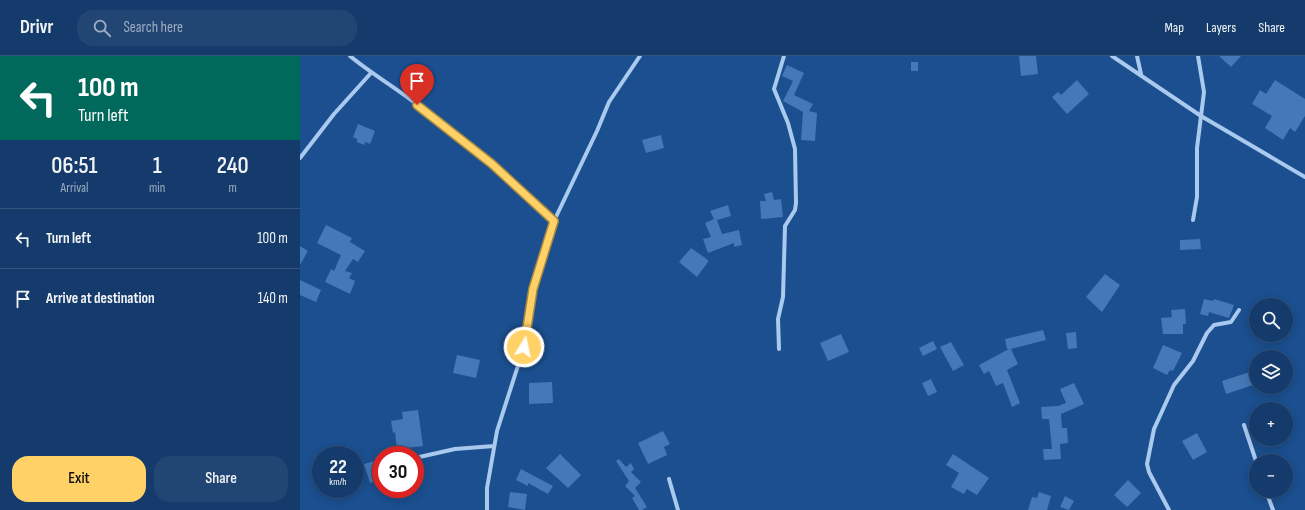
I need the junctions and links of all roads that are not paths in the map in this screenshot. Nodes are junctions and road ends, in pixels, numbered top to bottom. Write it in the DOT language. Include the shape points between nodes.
graph roads {
  1 [pos="350,56"];
  2 [pos="640,56"];
  3 [pos="784,56"];
  4 [pos="1112,56"];
  5 [pos="1137,56"];
  6 [pos="1198,56"];
  7 [pos="371,73"];
  8 [pos="1141,74"];
  9 [pos="1200,116"];
  10 [pos="300,158"];
  11 [pos="1305,177"];
  12 [pos="1193,220"];
  13 [pos="554,221"];
  14 [pos="1239,310"];
  15 [pos="779,349"];
  16 [pos="1244,425"];
  17 [pos="494,446"];
  18 [pos="1254,454"];
  19 [pos="424,456"];
  20 [pos="669,480"];
  21 [pos="1269,498"];
  22 [pos="487,510"];
  23 [pos="678,510"];
  24 [pos="1169,510"];
  25 [pos="1273,510"];
  1 -- 7 [label="street"];
  2 -- 13 [label="street" via="608,102"];
  3 -- 15 [label="street" via="774,89 795,149 796,203 795,210 785,226 783,297 778,318"];
  4 -- 8 [label="street"];
  5 -- 8 [label="street"];
  6 -- 9 [label="street" via="1204,92"];
  7 -- 10 [label="street" via="334,114"];
  7 -- 13 [label="street" via="406,96 492,164"];
  8 -- 9 [label="street"];
  9 -- 11 [label="street"];
  9 -- 12 [label="street" via="1197,197"];
  13 -- 17 [label="street" via="533,289 524,347"];
  14 -- 24 [label="street" via="1231,322 1214,325 1207,333 1193,361 1174,385 1154,429 1147,464"];
  16 -- 18 [label="street"];
  17 -- 19 [label="street" via="455,449"];
  17 -- 22 [label="street" via="487,488"];
  20 -- 23 [label="street"];
  21 -- 25 [label="street"];
}
